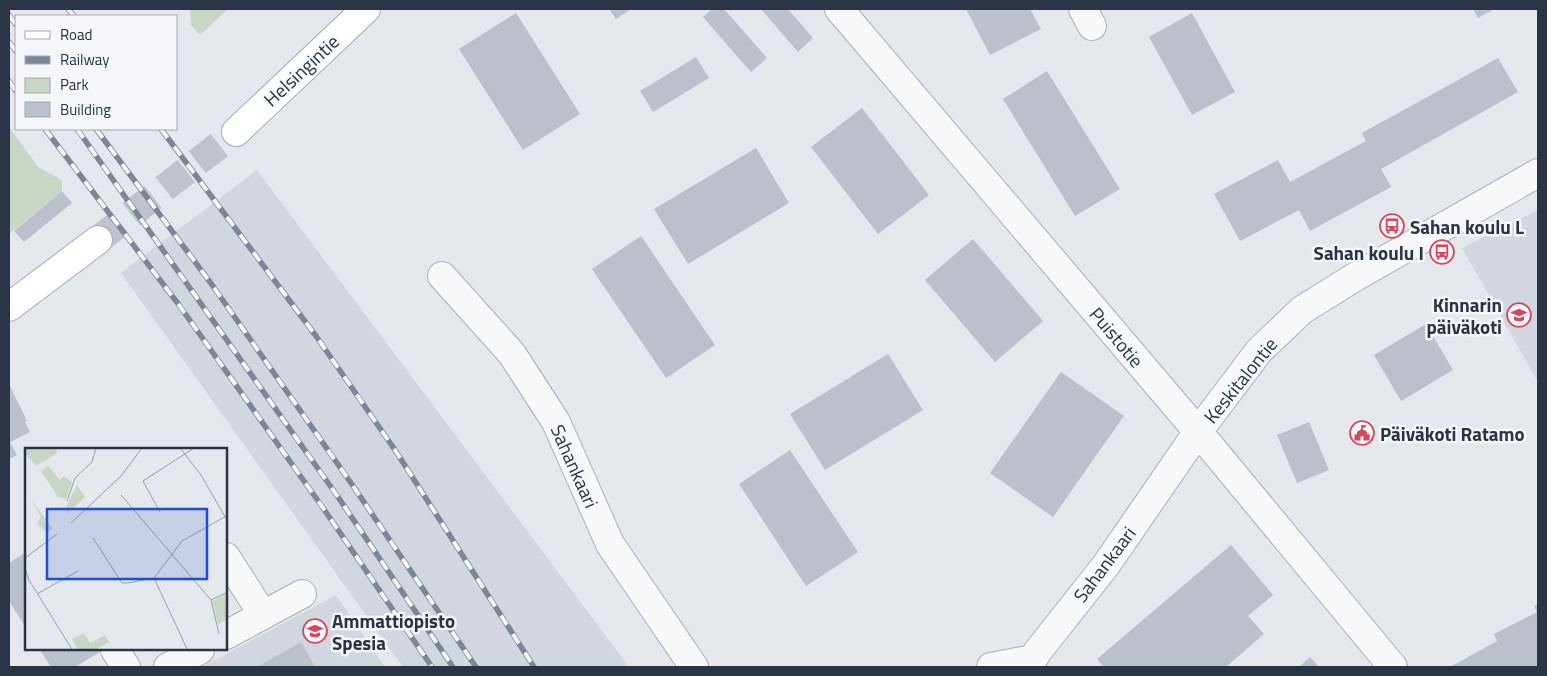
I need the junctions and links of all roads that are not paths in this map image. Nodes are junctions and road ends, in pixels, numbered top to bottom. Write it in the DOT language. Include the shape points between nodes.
graph roads {
  1 [pos="366,9"];
  2 [pos="839,9"];
  3 [pos="236,132"];
  4 [pos="1538,173"];
  5 [pos="98,240"];
  6 [pos="442,276"];
  7 [pos="9,307"];
  8 [pos="1197,432"];
  9 [pos="228,560"];
  10 [pos="302,594"];
  11 [pos="263,615"];
  12 [pos="228,634"];
  13 [pos="116,651"];
  14 [pos="198,651"];
  15 [pos="1034,663"];
  16 [pos="126,667"];
  17 [pos="168,667"];
  18 [pos="694,667"];
  19 [pos="991,667"];
  20 [pos="1391,667"];
  1 -- 3 [label="main road, Helsingintie"];
  2 -- 8 [label="street, Puistotie"];
  4 -- 8 [label="street, Keskitalontie" via="1302,310 1260,350"];
  5 -- 7 [label="main road"];
  6 -- 18 [label="street, Sahankaari" via="512,354 556,422 610,544"];
  8 -- 15 [label="street, Sahankaari" via="1106,565 1038,651"];
  8 -- 20 [label="street, Puistotie"];
  9 -- 11 [label="street"];
  10 -- 11 [label="street"];
  11 -- 12 [label="street"];
  13 -- 16 [label="street"];
  14 -- 17 [label="street"];
  15 -- 19 [label="street, Sahankaari"];
}
